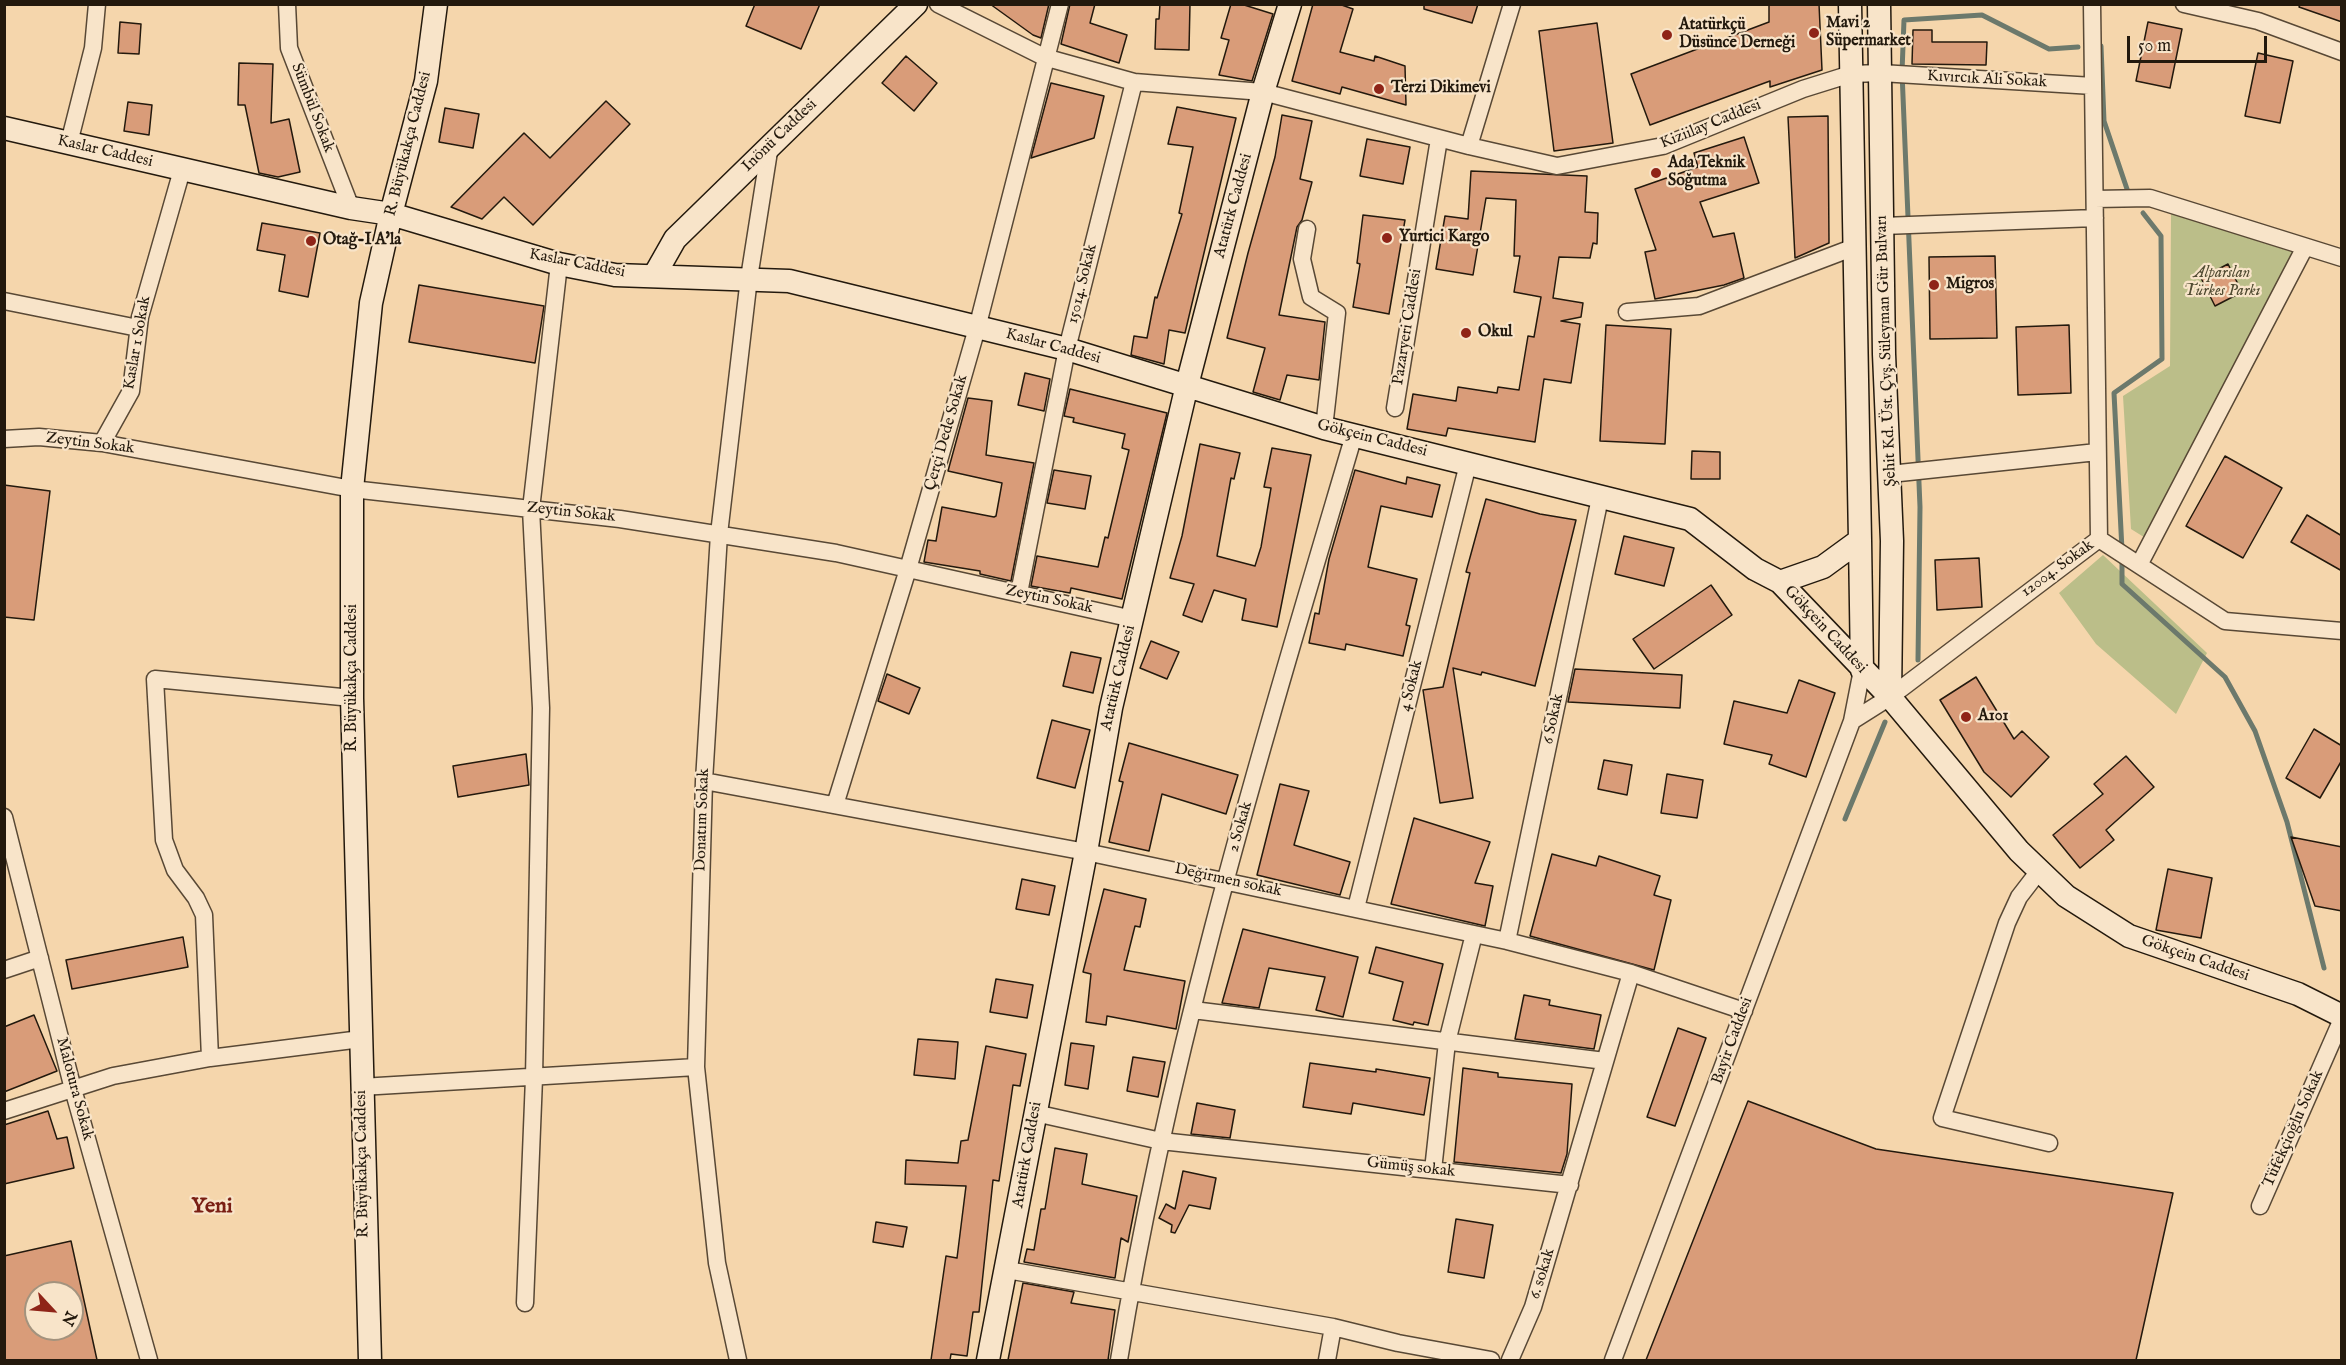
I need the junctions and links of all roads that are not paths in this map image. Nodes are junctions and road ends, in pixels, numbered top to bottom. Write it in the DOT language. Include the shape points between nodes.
graph roads {
  1 [pos="97,4"];
  2 [pos="287,4"];
  3 [pos="436,4"];
  4 [pos="916,4"];
  5 [pos="938,4"];
  6 [pos="1060,4"];
  7 [pos="1290,4"];
  8 [pos="1512,4"];
  9 [pos="1850,4"];
  10 [pos="1879,4"];
  11 [pos="2092,4"];
  12 [pos="2184,4"];
  13 [pos="2263,4"];
  14 [pos="2258,21"];
  15 [pos="2342,52"];
  16 [pos="1044,57"];
  17 [pos="1851,74"];
  18 [pos="1889,74"];
  19 [pos="1134,82"];
  20 [pos="2093,86"];
  21 [pos="1263,92"];
  22 [pos="4,128"];
  23 [pos="1439,139"];
  24 [pos="69,143"];
  25 [pos="770,145"];
  26 [pos="1469,146"];
  27 [pos="182,170"];
  28 [pos="2095,199"];
  29 [pos="351,208"];
  30 [pos="391,214"];
  31 [pos="2095,218"];
  32 [pos="1889,225"];
  33 [pos="1307,230"];
  34 [pos="2305,247"];
  35 [pos="1852,248"];
  36 [pos="2342,258"];
  37 [pos="559,264"];
  38 [pos="654,276"];
  39 [pos="749,278"];
  40 [pos="4,301"];
  41 [pos="1627,312"];
  42 [pos="138,328"];
  43 [pos="977,328"];
  44 [pos="1066,350"];
  45 [pos="1187,385"];
  46 [pos="1395,408"];
  47 [pos="1324,428"];
  48 [pos="1354,435"];
  49 [pos="4,440"];
  50 [pos="102,443"];
  51 [pos="2097,452"];
  52 [pos="1468,464"];
  53 [pos="1898,473"];
  54 [pos="352,489"];
  55 [pos="1600,498"];
  56 [pos="531,509"];
  57 [pos="719,534"];
  58 [pos="2099,539"];
  59 [pos="1860,540"];
  60 [pos="2136,563"];
  61 [pos="908,569"];
  62 [pos="1780,582"];
  63 [pos="1019,593"];
  64 [pos="1133,619"];
  65 [pos="2342,631"];
  66 [pos="1862,670"];
  67 [pos="1890,697"];
  68 [pos="352,698"];
  69 [pos="1852,721"];
  70 [pos="704,781"];
  71 [pos="835,805"];
  72 [pos="5,818"];
  73 [pos="1086,852"];
  74 [pos="2039,871"];
  75 [pos="1226,880"];
  76 [pos="1356,908"];
  77 [pos="1474,934"];
  78 [pos="1507,941"];
  79 [pos="40,958"];
  80 [pos="4,970"];
  81 [pos="1631,973"];
  82 [pos="1193,1011"];
  83 [pos="1744,1011"];
  84 [pos="2342,1017"];
  85 [pos="361,1039"];
  86 [pos="1446,1042"];
  87 [pos="210,1058"];
  88 [pos="1605,1061"];
  89 [pos="696,1067"];
  90 [pos="534,1078"];
  91 [pos="361,1087"];
  92 [pos="73,1089"];
  93 [pos="4,1111"];
  94 [pos="1035,1113"];
  95 [pos="1161,1141"];
  96 [pos="2049,1143"];
  97 [pos="1433,1170"];
  98 [pos="1570,1185"];
  99 [pos="2260,1206"];
  100 [pos="1006,1270"];
  101 [pos="1130,1293"];
  102 [pos="525,1303"];
  103 [pos="1333,1327"];
  104 [pos="148,1360"];
  105 [pos="370,1360"];
  106 [pos="738,1360"];
  107 [pos="988,1360"];
  108 [pos="1119,1360"];
  109 [pos="1327,1360"];
  110 [pos="1491,1360"];
  111 [pos="1510,1360"];
  112 [pos="1613,1360"];
  1 -- 24 [label="street" via="93,48"];
  2 -- 29 [label="street, Sümbül Sokak" via="289,48"];
  3 -- 30 [label="street, R. Büyükakça Caddesi" via="426,81"];
  4 -- 25 [label="street, Inönü Caddesi"];
  5 -- 16 [label="street, Kiziilay Caddesi"];
  6 -- 16 [label="street, Çerçi Dede Sokak"];
  7 -- 21 [label="street, Atatürk Caddesi"];
  8 -- 26 [label="street"];
  9 -- 17 [label="street, Şehit Kd. Üst. Çvş. Süleyman Gür Bulvarı"];
  10 -- 18 [label="street, Şehit Kd. Üst. Çvş. Süleyman Gür Bulvarı"];
  11 -- 20 [label="street"];
  12 -- 14 [label="street"];
  13 -- 14 [label="street"];
  14 -- 15 [label="street"];
  16 -- 19 [label="street, Kiziilay Caddesi"];
  16 -- 43 [label="street, Çerçi Dede Sokak"];
  17 -- 18 [label="street, Kiziilay Caddesi"];
  17 -- 26 [label="street, Kiziilay Caddesi" via="1758,105 1663,146 1557,166"];
  17 -- 35 [label="street, Şehit Kd. Üst. Çvş. Süleyman Gür Bulvarı"];
  18 -- 20 [label="street, Kıvırcık Ali Sokak"];
  18 -- 32 [label="street, Şehit Kd. Üst. Çvş. Süleyman Gür Bulvarı"];
  19 -- 21 [label="street, Kiziilay Caddesi"];
  19 -- 44 [label="street, 15014. Sokak"];
  20 -- 28 [label="street"];
  21 -- 23 [label="street, Kiziilay Caddesi"];
  21 -- 45 [label="street, Atatürk Caddesi"];
  22 -- 24 [label="street, Kaslar Caddesi"];
  23 -- 26 [label="street, Kiziilay Caddesi"];
  23 -- 46 [label="street, Pazaryeri Caddesi"];
  24 -- 27 [label="street, Kaslar Caddesi"];
  25 -- 38 [label="street, Inönü Caddesi" via="675,239"];
  25 -- 39 [label="street, Donatım Sokak"];
  27 -- 29 [label="street, Kaslar Caddesi"];
  27 -- 42 [label="street, Kaslar 1 Sokak"];
  28 -- 31 [label="street"];
  28 -- 34 [label="street" via="2150,198"];
  29 -- 30 [label="street, Kaslar Caddesi"];
  30 -- 37 [label="street, Kaslar Caddesi"];
  30 -- 54 [label="street, R. Büyükakça Caddesi" via="371,303"];
  31 -- 32 [label="street"];
  31 -- 51 [label="street"];
  32 -- 53 [label="street, Şehit Kd. Üst. Çvş. Süleyman Gür Bulvarı" via="1884,354"];
  33 -- 47 [label="street" via="1302,259 1311,297 1337,313"];
  34 -- 36 [label="street"];
  34 -- 60 [label="street"];
  35 -- 41 [label="street" via="1699,306"];
  35 -- 59 [label="street, Şehit Kd. Üst. Çvş. Süleyman Gür Bulvarı"];
  37 -- 38 [label="street, Kaslar Caddesi" via="615,275"];
  37 -- 56 [label="street"];
  38 -- 39 [label="street, Kaslar Caddesi"];
  39 -- 43 [label="street, Kaslar Caddesi" via="789,281"];
  39 -- 57 [label="street, Donatım Sokak"];
  40 -- 42 [label="street"];
  42 -- 50 [label="street, Kaslar 1 Sokak" via="131,391"];
  43 -- 44 [label="street, Kaslar Caddesi"];
  43 -- 61 [label="street, Çerçi Dede Sokak"];
  44 -- 45 [label="street, Kaslar Caddesi"];
  44 -- 63 [label="street, 15014. Sokak"];
  45 -- 47 [label="street, Gökçein Caddesi"];
  45 -- 64 [label="street, Atatürk Caddesi"];
  47 -- 48 [label="street, Gökçein Caddesi"];
  48 -- 52 [label="street, Gökçein Caddesi"];
  48 -- 75 [label="street, 2 Sokak"];
  49 -- 50 [label="street, Zeytin Sokak" via="39,437"];
  50 -- 54 [label="street, Zeytin Sokak"];
  51 -- 53 [label="street"];
  51 -- 58 [label="street"];
  52 -- 55 [label="street, Gökçein Caddesi"];
  52 -- 76 [label="street, 4 Sokak"];
  53 -- 67 [label="street, Şehit Kd. Üst. Çvş. Süleyman Gür Bulvarı"];
  54 -- 56 [label="street, Zeytin Sokak"];
  54 -- 68 [label="street, R. Büyükakça Caddesi"];
  55 -- 62 [label="street, Gökçein Caddesi" via="1690,519"];
  55 -- 78 [label="street, 6 Sokak"];
  56 -- 57 [label="street, Zeytin Sokak"];
  56 -- 90 [label="street" via="541,708"];
  57 -- 61 [label="street, Zeytin Sokak"];
  57 -- 70 [label="street, Donatım Sokak"];
  58 -- 60 [label="street, 12004. Sokak"];
  58 -- 67 [label="street, 12004. Sokak"];
  59 -- 62 [label="street" via="1823,567"];
  59 -- 66 [label="street, Şehit Kd. Üst. Çvş. Süleyman Gür Bulvarı"];
  60 -- 65 [label="street, 12004. Sokak" via="2225,621"];
  61 -- 63 [label="street, Zeytin Sokak"];
  61 -- 71 [label="street, Çerçi Dede Sokak"];
  62 -- 66 [label="street, Gökçein Caddesi"];
  63 -- 64 [label="street, Zeytin Sokak"];
  64 -- 73 [label="street, Atatürk Caddesi" via="1111,708"];
  66 -- 67 [label="street, Gökçein Caddesi"];
  66 -- 69 [label="street, Bayir Caddesi"];
  67 -- 69 [label="street, 12004. Sokak"];
  67 -- 74 [label="street, Gökçein Caddesi"];
  68 -- 85 [label="street, R. Büyükakça Caddesi"];
  68 -- 87 [label="street" via="155,679 164,840 175,870 204,915"];
  69 -- 83 [label="street, Bayir Caddesi"];
  70 -- 71 [label="street, Değirmen sokak"];
  70 -- 89 [label="street, Donatım Sokak"];
  71 -- 73 [label="street, Değirmen sokak"];
  72 -- 79 [label="street, Malotura Sokak"];
  73 -- 75 [label="street, Değirmen sokak"];
  73 -- 94 [label="street, Atatürk Caddesi"];
  74 -- 84 [label="street, Gökçein Caddesi" via="2066,896 2129,936 2298,994"];
  74 -- 96 [label="street" via="2019,897 2007,923 1942,1118"];
  75 -- 76 [label="street, Değirmen sokak"];
  75 -- 82 [label="street, 2 Sokak"];
  76 -- 77 [label="street, Değirmen sokak"];
  77 -- 78 [label="street, Değirmen sokak"];
  77 -- 86 [label="street"];
  78 -- 81 [label="street, Değirmen sokak"];
  79 -- 80 [label="street"];
  79 -- 92 [label="street, Malotura Sokak"];
  81 -- 83 [label="street, Değirmen sokak"];
  81 -- 88 [label="street"];
  82 -- 86 [label="street"];
  82 -- 95 [label="street, 2 Sokak"];
  83 -- 112 [label="street, Bayir Caddesi"];
  84 -- 99 [label="street, Tüfekçioğlu Sokak"];
  85 -- 87 [label="street"];
  85 -- 91 [label="street, R. Büyükakça Caddesi"];
  86 -- 88 [label="street"];
  86 -- 97 [label="street"];
  87 -- 92 [label="street" via="113,1076"];
  88 -- 98 [label="street"];
  89 -- 90 [label="street"];
  89 -- 106 [label="street, Donatım Sokak" via="717,1263"];
  90 -- 91 [label="street"];
  90 -- 102 [label="street"];
  91 -- 105 [label="street, R. Büyükakça Caddesi"];
  92 -- 93 [label="street"];
  92 -- 104 [label="street, Malotura Sokak"];
  94 -- 95 [label="street, Gümüş sokak"];
  94 -- 100 [label="street, Atatürk Caddesi"];
  95 -- 97 [label="street, Gümüş sokak"];
  95 -- 101 [label="street, 2 Sokak"];
  97 -- 98 [label="street, Gümüş sokak"];
  98 -- 111 [label="street, 6. sokak" via="1533,1307"];
  100 -- 101 [label="street"];
  100 -- 107 [label="street, Atatürk Caddesi"];
  101 -- 103 [label="street"];
  101 -- 108 [label="street, 2 Sokak"];
  103 -- 109 [label="street"];
  103 -- 110 [label="street"];
}
